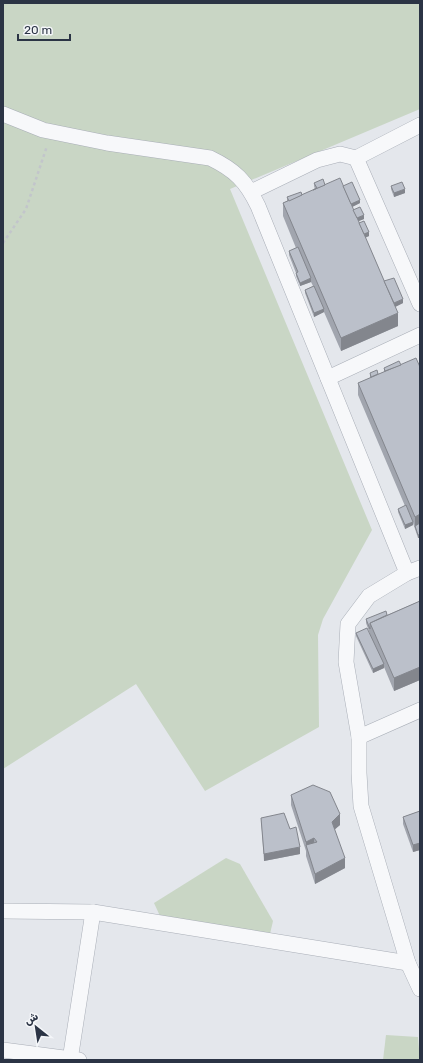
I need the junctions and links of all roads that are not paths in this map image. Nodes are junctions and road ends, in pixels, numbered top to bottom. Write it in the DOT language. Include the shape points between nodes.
graph roads {
  1 [pos="3,114"];
  2 [pos="420,126"];
  3 [pos="356,158"];
  4 [pos="251,192"];
  5 [pos="420,304"];
  6 [pos="420,335"];
  7 [pos="328,378"];
  8 [pos="414,570"];
  9 [pos="420,710"];
  10 [pos="359,737"];
  11 [pos="3,911"];
  12 [pos="93,912"];
  13 [pos="408,963"];
  14 [pos="420,989"];
  15 [pos="3,1050"];
  16 [pos="73,1060"];
  1 -- 4 [label="street" via="52,132 210,158 239,175"];
  2 -- 3 [label="street"];
  3 -- 4 [label="street" via="340,154 317,160"];
  3 -- 5 [label="street"];
  4 -- 7 [label="street"];
  6 -- 7 [label="street"];
  7 -- 8 [label="street"];
  8 -- 10 [label="street" via="369,596 348,624 346,662"];
  9 -- 10 [label="street"];
  10 -- 13 [label="street" via="361,806"];
  11 -- 12 [label="street"];
  12 -- 13 [label="street"];
  12 -- 16 [label="street"];
  13 -- 14 [label="street"];
  15 -- 16 [label="street"];
}
